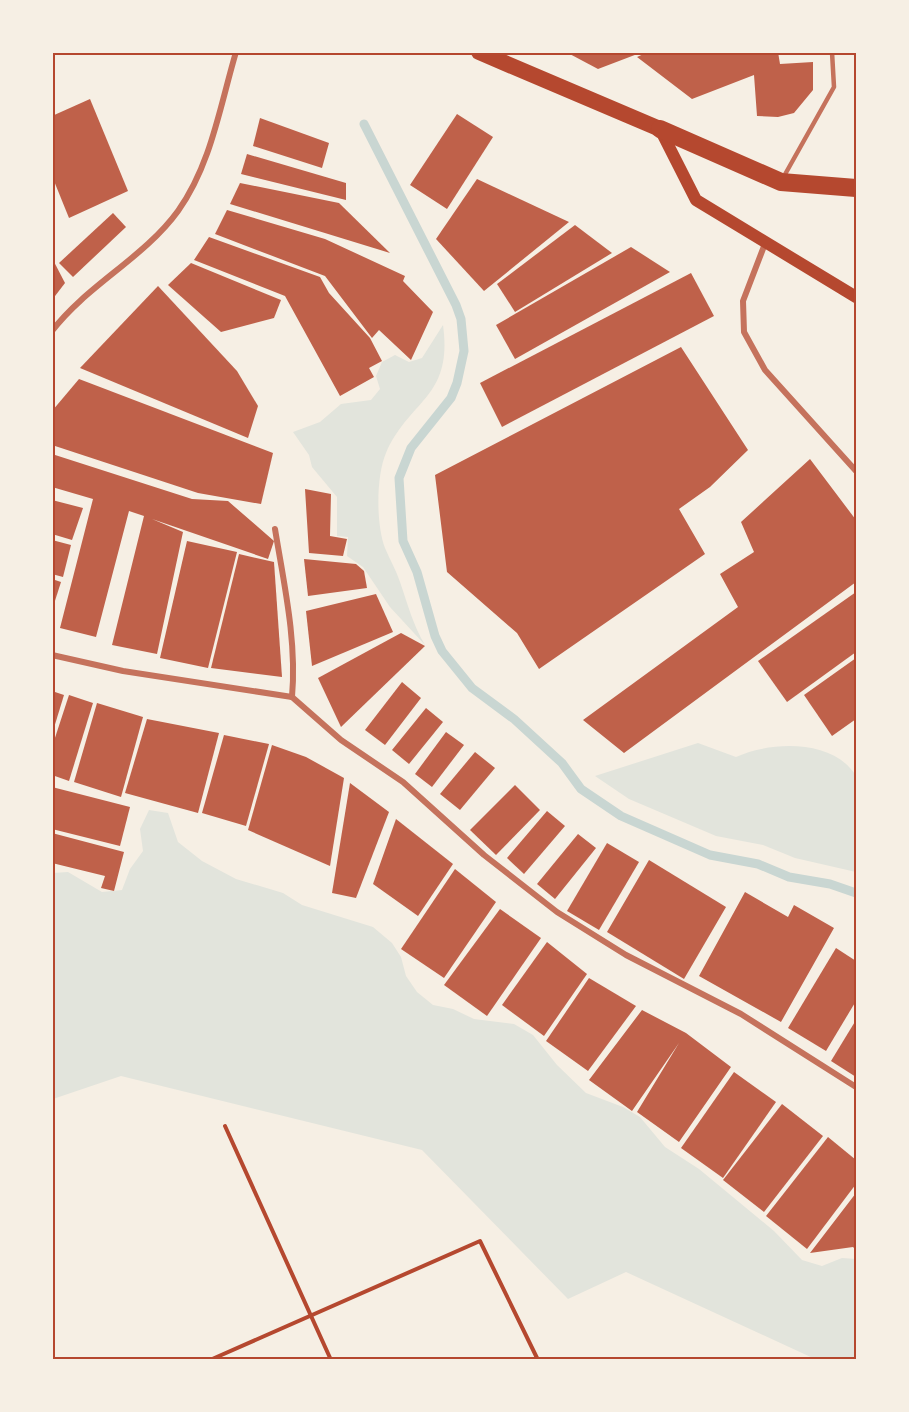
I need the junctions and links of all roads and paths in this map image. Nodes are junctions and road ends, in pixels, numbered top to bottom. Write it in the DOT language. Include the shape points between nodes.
graph roads {
  1 [pos="236,52"];
  2 [pos="479,52"];
  3 [pos="832,52"];
  4 [pos="660,129"];
  5 [pos="781,182"];
  6 [pos="856,188"];
  7 [pos="766,241"];
  8 [pos="856,297"];
  9 [pos="52,332"];
  10 [pos="856,471"];
  11 [pos="276,529"];
  12 [pos="52,655"];
  13 [pos="292,697"];
  14 [pos="856,1087"];
  15 [pos="225,1126"];
  16 [pos="312,1314"];
  17 [pos="210,1359"];
  18 [pos="332,1359"];
  19 [pos="538,1359"];
  1 -- 9 [label="street" via="201,174 177,212"];
  2 -- 4 [label="highway"];
  3 -- 5 [label="lane" via="834,87"];
  4 -- 5 [label="highway"];
  4 -- 7 [label="main road" via="696,200"];
  5 -- 6 [label="highway"];
  7 -- 8 [label="main road"];
  7 -- 10 [label="street" via="743,301 744,332 765,370"];
  11 -- 13 [label="street" via="289,619"];
  12 -- 13 [label="street" via="123,671"];
  13 -- 14 [label="street" via="341,740 403,782 484,855 557,912 626,955 741,1014"];
  15 -- 16 [label="path"];
  16 -- 17 [label="path"];
  16 -- 18 [label="path"];
  16 -- 19 [label="path" via="480,1241"];
}
